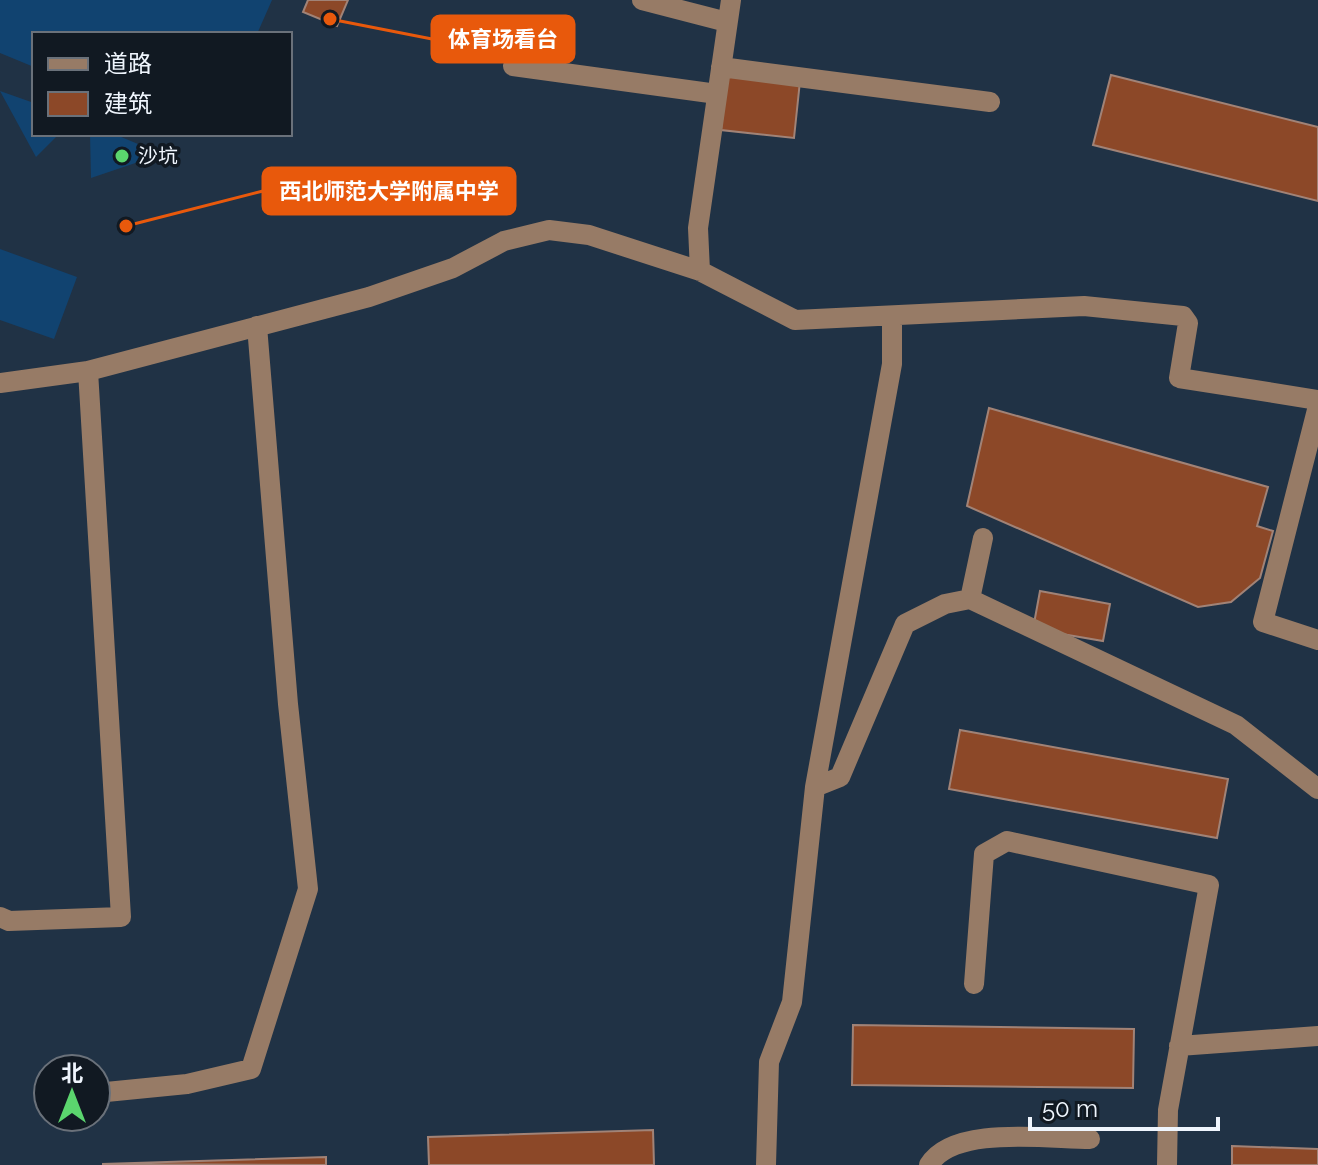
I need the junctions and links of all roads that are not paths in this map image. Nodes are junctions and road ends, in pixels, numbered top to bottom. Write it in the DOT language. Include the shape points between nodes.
graph roads {
  1 [pos="642,0"];
  2 [pos="731,0"];
  3 [pos="727,22"];
  4 [pos="513,66"];
  5 [pos="721,67"];
  6 [pos="717,94"];
  7 [pos="990,102"];
  8 [pos="700,271"];
  9 [pos="892,317"];
  10 [pos="257,326"];
  11 [pos="88,371"];
  12 [pos="0,383"];
  13 [pos="1318,403"];
  14 [pos="983,538"];
  15 [pos="970,599"];
  16 [pos="1318,640"];
  17 [pos="815,787"];
  18 [pos="1318,789"];
  19 [pos="0,917"];
  20 [pos="974,984"];
  21 [pos="1318,1036"];
  22 [pos="1179,1046"];
  23 [pos="112,1091"];
  24 [pos="1090,1139"];
  25 [pos="766,1165"];
  26 [pos="929,1165"];
  27 [pos="1167,1165"];
  1 -- 3 [label="street"];
  2 -- 3 [label="street"];
  3 -- 5 [label="street"];
  4 -- 6 [label="street"];
  5 -- 6 [label="street"];
  5 -- 7 [label="street"];
  6 -- 8 [label="street" via="698,228"];
  8 -- 9 [label="street" via="795,320"];
  8 -- 10 [label="street" via="589,235 549,230 504,241 453,268 369,297"];
  9 -- 13 [label="street" via="1084,306 1183,316 1188,323 1179,378"];
  9 -- 17 [label="street" via="892,364"];
  10 -- 11 [label="street"];
  10 -- 23 [label="street" via="308,889 251,1069 187,1084"];
  11 -- 12 [label="street"];
  11 -- 19 [label="street" via="121,917"];
  13 -- 16 [label="street" via="1263,622"];
  14 -- 15 [label="street"];
  15 -- 17 [label="street" via="945,604 905,624 840,777"];
  15 -- 18 [label="street" via="1236,725"];
  17 -- 25 [label="street" via="792,1002 769,1062"];
  20 -- 22 [label="street" via="984,854 1007,841 1209,885"];
  21 -- 22 [label="street"];
  22 -- 27 [label="street" via="1168,1110"];
  24 -- 26 [label="street" via="975,1139 947,1146"];
}
